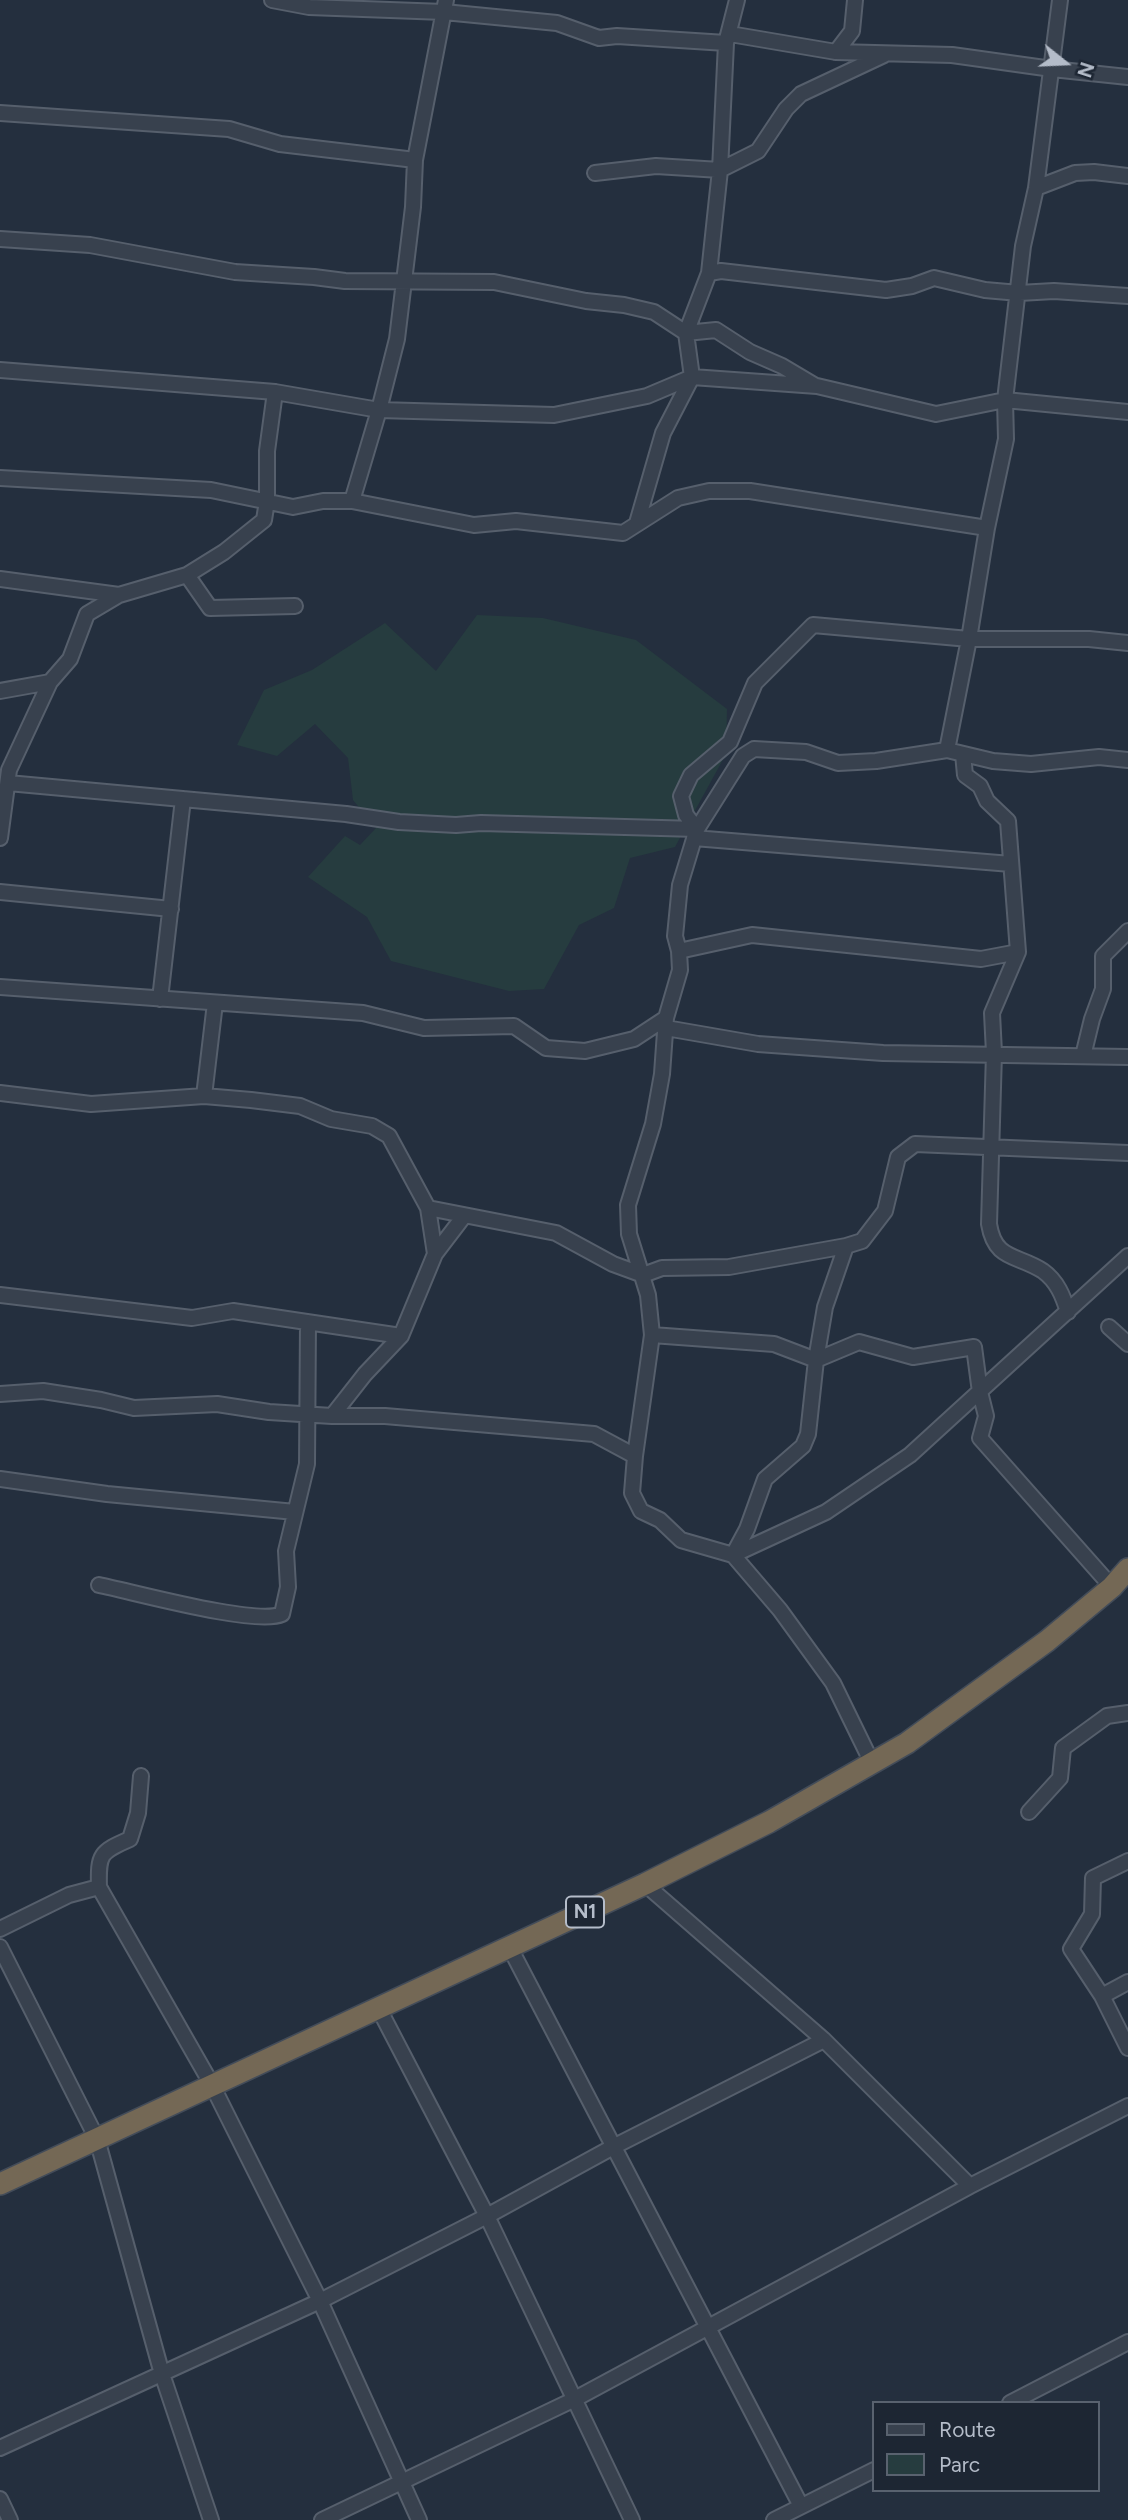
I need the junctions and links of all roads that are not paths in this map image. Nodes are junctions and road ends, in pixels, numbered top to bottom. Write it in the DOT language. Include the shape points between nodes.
graph roads {
  1 [pos="272,0"];
  2 [pos="737,0"];
  3 [pos="855,0"];
  4 [pos="1060,0"];
  5 [pos="445,6"];
  6 [pos="728,38"];
  7 [pos="836,52"];
  8 [pos="888,53"];
  9 [pos="1052,69"];
  10 [pos="1128,77"];
  11 [pos="0,113"];
  12 [pos="415,160"];
  13 [pos="720,170"];
  14 [pos="595,173"];
  15 [pos="1128,176"];
  16 [pos="1036,188"];
  17 [pos="0,239"];
  18 [pos="709,273"];
  19 [pos="405,280"];
  20 [pos="1018,293"];
  21 [pos="1128,296"];
  22 [pos="686,332"];
  23 [pos="0,370"];
  24 [pos="692,377"];
  25 [pos="817,386"];
  26 [pos="275,392"];
  27 [pos="1006,400"];
  28 [pos="379,410"];
  29 [pos="1128,412"];
  30 [pos="0,478"];
  31 [pos="267,501"];
  32 [pos="352,501"];
  33 [pos="636,523"];
  34 [pos="987,528"];
  35 [pos="187,575"];
  36 [pos="0,579"];
  37 [pos="119,595"];
  38 [pos="295,606"];
  39 [pos="970,639"];
  40 [pos="1128,643"];
  41 [pos="50,682"];
  42 [pos="0,691"];
  43 [pos="947,750"];
  44 [pos="963,754"];
  45 [pos="1128,760"];
  46 [pos="8,783"];
  47 [pos="183,799"];
  48 [pos="695,833"];
  49 [pos="0,838"];
  50 [pos="1011,864"];
  51 [pos="0,892"];
  52 [pos="171,909"];
  53 [pos="1128,931"];
  54 [pos="679,951"];
  55 [pos="1018,952"];
  56 [pos="0,987"];
  57 [pos="160,999"];
  58 [pos="215,1003"];
  59 [pos="666,1023"];
  60 [pos="993,1053"];
  61 [pos="1083,1056"];
  62 [pos="1128,1057"];
  63 [pos="0,1093"];
  64 [pos="204,1097"];
  65 [pos="992,1146"];
  66 [pos="1128,1153"];
  67 [pos="428,1208"];
  68 [pos="464,1216"];
  69 [pos="846,1246"];
  70 [pos="435,1254"];
  71 [pos="1128,1256"];
  72 [pos="643,1275"];
  73 [pos="0,1295"];
  74 [pos="1069,1312"];
  75 [pos="308,1322"];
  76 [pos="1109,1327"];
  77 [pos="652,1335"];
  78 [pos="401,1336"];
  79 [pos="1128,1344"];
  80 [pos="816,1360"];
  81 [pos="980,1392"];
  82 [pos="0,1394"];
  83 [pos="309,1415"];
  84 [pos="332,1416"];
  85 [pos="635,1456"];
  86 [pos="0,1479"];
  87 [pos="295,1512"];
  88 [pos="733,1555"];
  89 [pos="1128,1569"];
  90 [pos="99,1585"];
  91 [pos="1112,1587"];
  92 [pos="1128,1713"];
  93 [pos="872,1763"];
  94 [pos="141,1776"];
  95 [pos="1029,1812"];
  96 [pos="1128,1861"];
  97 [pos="645,1884"];
  98 [pos="99,1887"];
  99 [pos="0,1929"];
  100 [pos="509,1946"];
  101 [pos="0,1947"];
  102 [pos="1128,1982"];
  103 [pos="1102,1996"];
  104 [pos="378,2007"];
  105 [pos="824,2040"];
  106 [pos="1128,2048"];
  107 [pos="212,2085"];
  108 [pos="1128,2106"];
  109 [pos="97,2139"];
  110 [pos="613,2147"];
  111 [pos="0,2184"];
  112 [pos="970,2186"];
  113 [pos="487,2216"];
  114 [pos="320,2301"];
  115 [pos="709,2326"];
  116 [pos="1128,2342"];
  117 [pos="162,2374"];
  118 [pos="575,2399"];
  119 [pos="1014,2401"];
  120 [pos="0,2448"];
  121 [pos="872,2471"];
  122 [pos="401,2483"];
  123 [pos="0,2498"];
  124 [pos="801,2506"];
  125 [pos="10,2520"];
  126 [pos="211,2520"];
  127 [pos="322,2520"];
  128 [pos="419,2520"];
  129 [pos="632,2520"];
  130 [pos="774,2520"];
  1 -- 5 [label="street" via="309,7"];
  2 -- 6 [label="street"];
  3 -- 7 [label="street" via="852,31"];
  4 -- 9 [label="street"];
  5 -- 6 [label="street" via="557,23 599,38"];
  5 -- 12 [label="street"];
  6 -- 7 [label="street"];
  6 -- 13 [label="street"];
  7 -- 8 [label="street"];
  8 -- 9 [label="street" via="952,55"];
  8 -- 13 [label="street" via="801,94 758,151"];
  9 -- 10 [label="street"];
  9 -- 16 [label="street"];
  11 -- 12 [label="street" via="229,129 280,144"];
  12 -- 19 [label="street"];
  13 -- 14 [label="street" via="656,166"];
  13 -- 18 [label="street"];
  15 -- 16 [label="street" via="1075,173"];
  16 -- 20 [label="street"];
  17 -- 19 [label="street" via="90,245 235,272 345,281"];
  18 -- 20 [label="street" via="886,290 934,278"];
  18 -- 22 [label="street"];
  19 -- 22 [label="street" via="494,282 624,305 654,312"];
  19 -- 28 [label="street" via="397,339"];
  20 -- 21 [label="street" via="1054,290"];
  20 -- 27 [label="street"];
  22 -- 24 [label="street"];
  22 -- 25 [label="street" via="716,330"];
  23 -- 26 [label="street"];
  24 -- 25 [label="street"];
  24 -- 28 [label="street" via="647,396 554,415"];
  24 -- 33 [label="street" via="663,433"];
  25 -- 27 [label="street" via="936,414"];
  26 -- 28 [label="street"];
  26 -- 31 [label="street" via="267,451"];
  27 -- 29 [label="street"];
  27 -- 34 [label="street" via="1006,439"];
  28 -- 32 [label="street"];
  30 -- 31 [label="street" via="211,490"];
  31 -- 32 [label="street" via="293,507"];
  31 -- 35 [label="street" via="264,520"];
  32 -- 33 [label="street" via="474,525 516,521 623,533"];
  33 -- 34 [label="street" via="678,498 709,491 750,491"];
  34 -- 39 [label="street"];
  35 -- 37 [label="street"];
  35 -- 38 [label="street" via="210,608"];
  36 -- 37 [label="street"];
  37 -- 41 [label="street" via="88,614 70,659"];
  39 -- 40 [label="street"];
  39 -- 43 [label="street"];
  39 -- 48 [label="street" via="813,625 755,683 730,742 691,775 681,796"];
  41 -- 42 [label="street"];
  41 -- 46 [label="street" via="9,770"];
  43 -- 44 [label="street"];
  43 -- 48 [label="street" via="838,764 806,752 754,749 743,756"];
  44 -- 45 [label="street" via="1031,764 1099,757"];
  44 -- 50 [label="street" via="965,775 1008,821"];
  46 -- 47 [label="street"];
  46 -- 49 [label="street"];
  47 -- 48 [label="street" via="399,822"];
  47 -- 52 [label="street"];
  48 -- 50 [label="street"];
  48 -- 54 [label="street" via="680,885 675,936"];
  50 -- 55 [label="street"];
  51 -- 52 [label="street"];
  52 -- 57 [label="street"];
  53 -- 61 [label="street" via="1103,956 1103,989"];
  54 -- 55 [label="street" via="752,935 981,959"];
  54 -- 59 [label="street" via="680,970"];
  55 -- 60 [label="street" via="992,1013"];
  56 -- 57 [label="street"];
  57 -- 58 [label="street"];
  58 -- 59 [label="street" via="363,1013 424,1028 514,1026 546,1048 586,1051 635,1040"];
  58 -- 64 [label="street"];
  59 -- 60 [label="street" via="758,1044 883,1053"];
  59 -- 72 [label="street" via="653,1124 628,1205 629,1234"];
  60 -- 61 [label="street"];
  60 -- 65 [label="street"];
  61 -- 62 [label="street"];
  63 -- 64 [label="street" via="91,1104"];
  64 -- 67 [label="street" via="300,1106 331,1119 372,1126 389,1136"];
  65 -- 66 [label="street"];
  65 -- 69 [label="street" via="915,1143 898,1157 885,1211 862,1241"];
  65 -- 74 [label="street" via="992,1238 1000,1251 1045,1272 1060,1290"];
  67 -- 68 [label="street"];
  67 -- 70 [label="street"];
  68 -- 70 [label="street"];
  68 -- 72 [label="street" via="556,1233"];
  69 -- 72 [label="street" via="729,1267 662,1268"];
  69 -- 80 [label="street" via="825,1307"];
  70 -- 78 [label="street"];
  71 -- 74 [label="street"];
  72 -- 77 [label="street"];
  73 -- 75 [label="street" via="192,1318 233,1311"];
  74 -- 81 [label="street"];
  75 -- 78 [label="street"];
  75 -- 83 [label="street"];
  76 -- 79 [label="street"];
  77 -- 80 [label="street" via="774,1344"];
  77 -- 85 [label="street"];
  78 -- 84 [label="street"];
  80 -- 81 [label="street" via="859,1342 913,1357 974,1347"];
  80 -- 88 [label="street" via="803,1446 765,1479"];
  81 -- 88 [label="street" via="910,1455 826,1512"];
  81 -- 91 [label="street" via="986,1416 979,1438"];
  82 -- 83 [label="street" via="43,1391 134,1408 217,1404"];
  83 -- 84 [label="street"];
  83 -- 87 [label="street" via="307,1464"];
  84 -- 85 [label="street" via="385,1416 594,1434"];
  85 -- 88 [label="street" via="632,1493 641,1511 660,1520 681,1540"];
  86 -- 87 [label="street" via="93,1493"];
  87 -- 90 [label="street" via="286,1551 288,1587 282,1614 274,1618"];
  88 -- 93 [label="street" via="833,1683"];
  89 -- 91 [label="highway, N1"];
  91 -- 93 [label="highway, N1" via="1047,1642"];
  92 -- 95 [label="street" via="1107,1716 1063,1748 1060,1778"];
  93 -- 97 [label="highway, N1" via="769,1822"];
  94 -- 98 [label="street" via="130,1839 102,1855"];
  96 -- 103 [label="street" via="1093,1878 1093,1914 1071,1949"];
  97 -- 100 [label="highway, N1"];
  97 -- 105 [label="street"];
  98 -- 99 [label="street" via="69,1895"];
  98 -- 107 [label="street"];
  100 -- 104 [label="highway, N1"];
  100 -- 110 [label="street"];
  101 -- 109 [label="street"];
  102 -- 103 [label="street"];
  103 -- 106 [label="street"];
  104 -- 107 [label="highway, N1"];
  104 -- 113 [label="street"];
  105 -- 110 [label="street"];
  105 -- 112 [label="street"];
  107 -- 109 [label="highway, N1"];
  107 -- 114 [label="street"];
  108 -- 112 [label="street"];
  109 -- 111 [label="highway, N1"];
  109 -- 117 [label="street"];
  110 -- 113 [label="street"];
  110 -- 115 [label="street"];
  112 -- 115 [label="street"];
  113 -- 114 [label="street"];
  113 -- 118 [label="street"];
  114 -- 117 [label="street"];
  114 -- 122 [label="street"];
  115 -- 118 [label="street"];
  115 -- 124 [label="street"];
  116 -- 119 [label="street"];
  117 -- 120 [label="street"];
  117 -- 126 [label="street"];
  118 -- 122 [label="street"];
  118 -- 129 [label="street"];
  121 -- 124 [label="street"];
  122 -- 127 [label="street"];
  122 -- 128 [label="street"];
  123 -- 125 [label="street"];
  124 -- 130 [label="street"];
}
